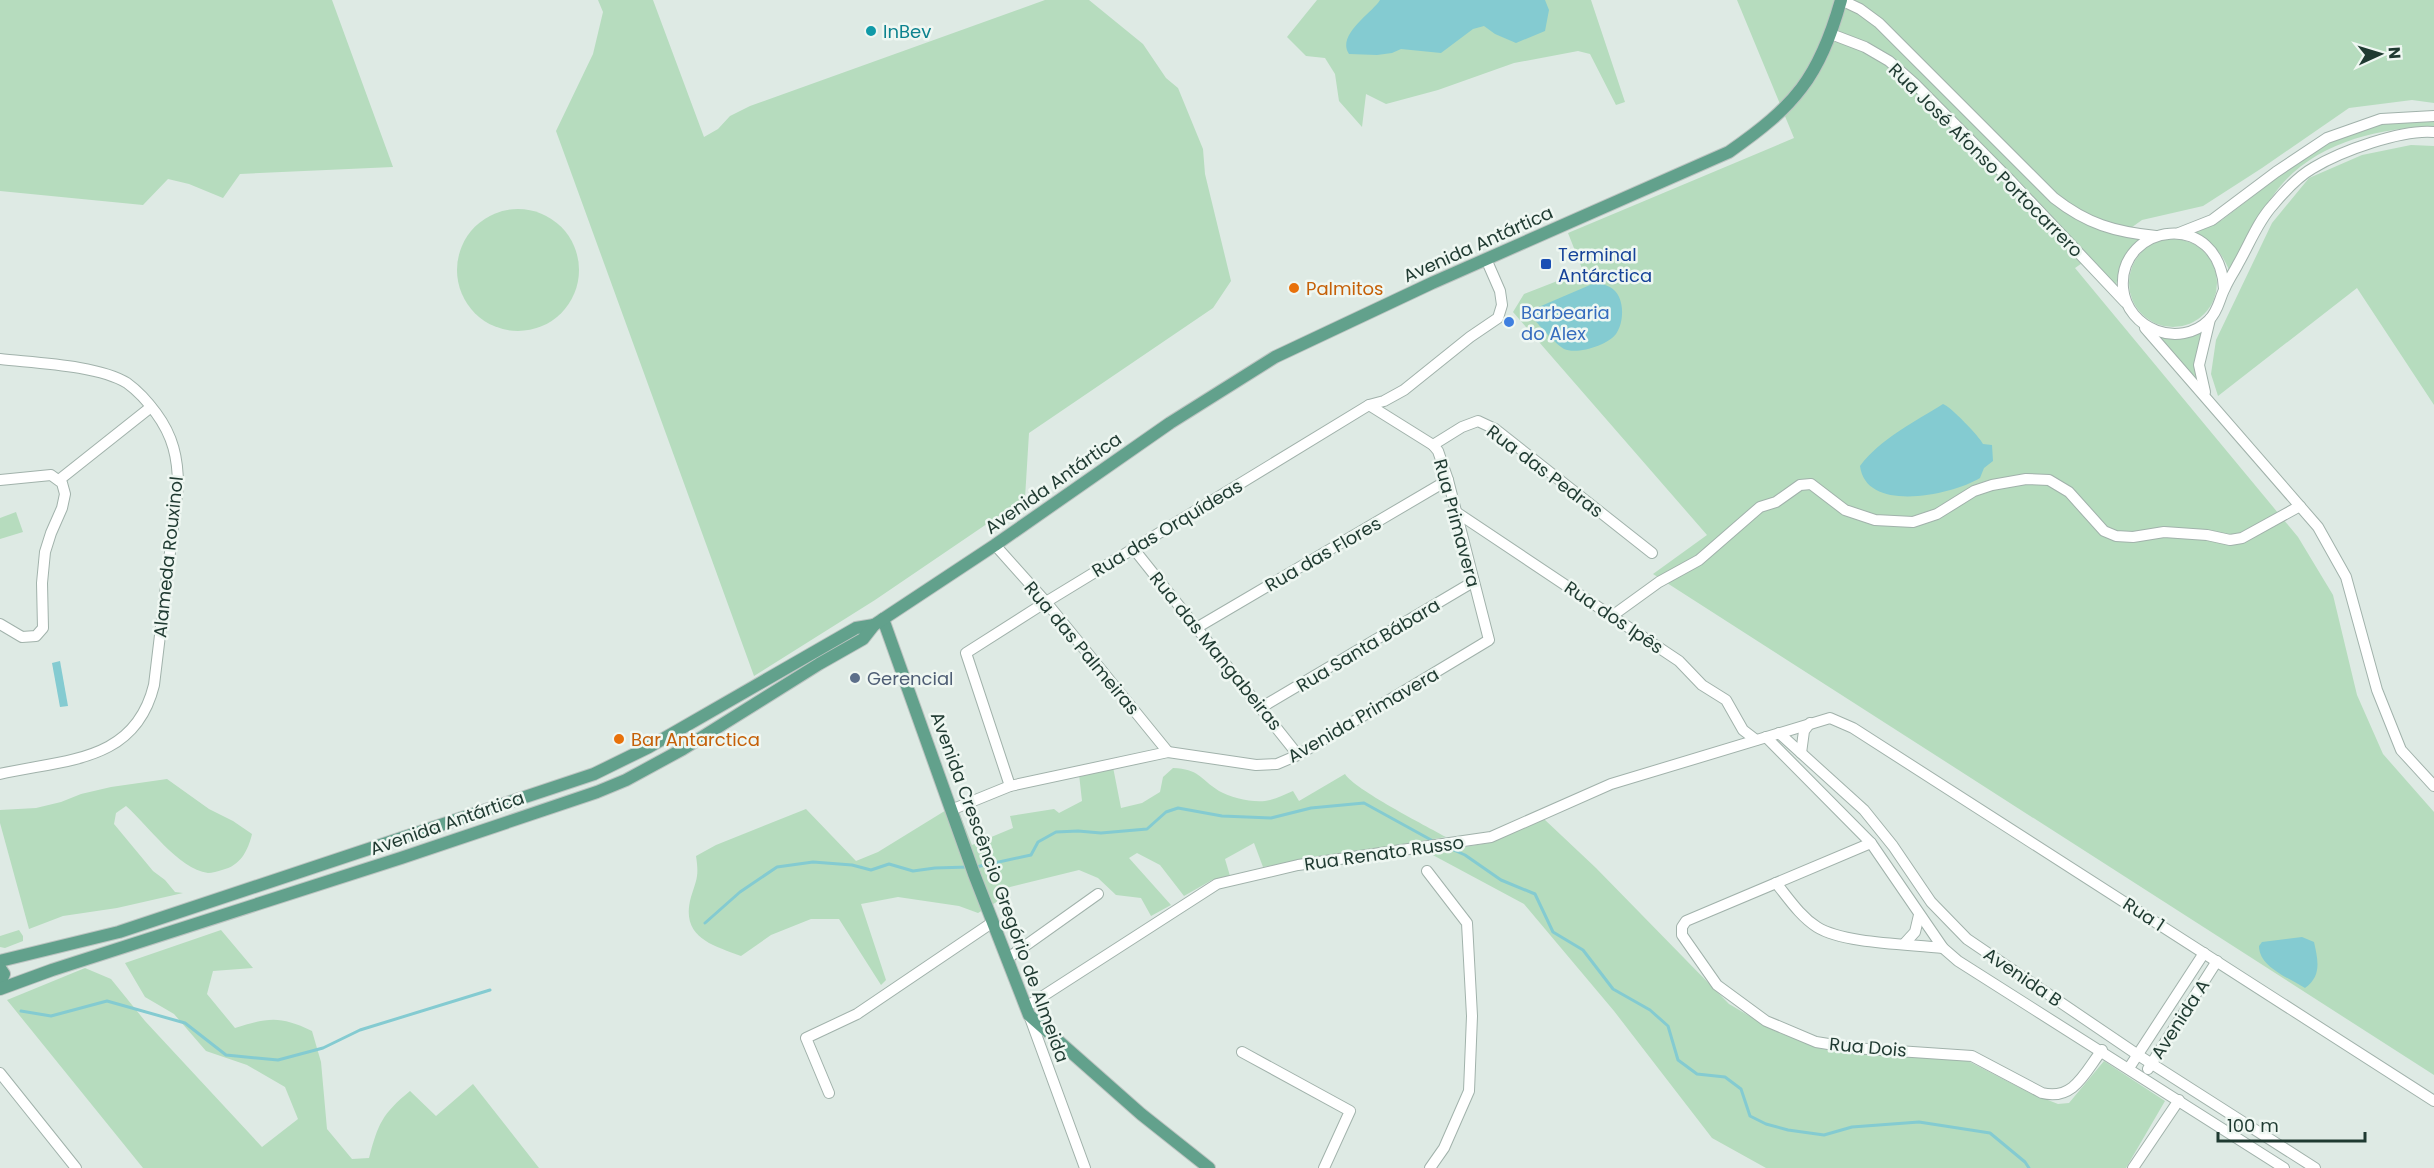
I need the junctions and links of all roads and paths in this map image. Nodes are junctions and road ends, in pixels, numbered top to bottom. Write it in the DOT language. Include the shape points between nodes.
graph roads {
  1 [pos="1841,0"];
  2 [pos="1831,34"];
  3 [pos="2434,116"];
  4 [pos="2434,132"];
  5 [pos="2179,233"];
  6 [pos="2156,236"];
  7 [pos="1486,259"];
  8 [pos="2224,289"];
  9 [pos="2128,305"];
  10 [pos="2210,319"];
  11 [pos="2139,321"];
  12 [pos="0,359"];
  13 [pos="2206,398"];
  14 [pos="1369,405"];
  15 [pos="152,407"];
  16 [pos="1433,445"];
  17 [pos="0,480"];
  18 [pos="59,480"];
  19 [pos="1448,480"];
  20 [pos="2300,506"];
  21 [pos="1456,512"];
  22 [pos="995,545"];
  23 [pos="1133,548"];
  24 [pos="1652,553"];
  25 [pos="1473,582"];
  26 [pos="1046,602"];
  27 [pos="1612,616"];
  28 [pos="878,622"];
  29 [pos="0,624"];
  30 [pos="1198,627"];
  31 [pos="1489,640"];
  32 [pos="1262,707"];
  33 [pos="1810,723"];
  34 [pos="1779,733"];
  35 [pos="1761,738"];
  36 [pos="649,747"];
  37 [pos="1168,752"];
  38 [pos="1801,753"];
  39 [pos="1299,755"];
  40 [pos="0,774"];
  41 [pos="1010,786"];
  42 [pos="2434,786"];
  43 [pos="603,789"];
  44 [pos="951,810"];
  45 [pos="1871,843"];
  46 [pos="1427,871"];
  47 [pos="1776,883"];
  48 [pos="1098,894"];
  49 [pos="1919,915"];
  50 [pos="993,921"];
  51 [pos="1904,944"];
  52 [pos="1943,948"];
  53 [pos="2204,953"];
  54 [pos="1008,958"];
  55 [pos="0,961"];
  56 [pos="2217,961"];
  57 [pos="0,968"];
  58 [pos="0,983"];
  59 [pos="0,989"];
  60 [pos="1027,1011"];
  61 [pos="2102,1050"];
  62 [pos="1242,1052"];
  63 [pos="2138,1054"];
  64 [pos="2152,1063"];
  65 [pos="2129,1068"];
  66 [pos="0,1073"];
  67 [pos="2143,1077"];
  68 [pos="829,1093"];
  69 [pos="2179,1100"];
  70 [pos="2434,1101"];
  71 [pos="76,1168"];
  72 [pos="1085,1168"];
  73 [pos="1209,1168"];
  74 [pos="1324,1168"];
  75 [pos="1430,1168"];
  76 [pos="2133,1168"];
  77 [pos="2284,1168"];
  78 [pos="2314,1168"];
  1 -- 2 [label="main road, Avenida Antártica"];
  1 -- 6 [label="street, Rua José Afonso Portocarrero" via="1879,23 2054,198 2076,215 2125,233"];
  2 -- 7 [label="main road, Avenida Antártica" via="1815,70 1798,94 1759,131 1729,152"];
  2 -- 9 [label="street, Rua José Afonso Portocarrero" via="1889,61 1915,84"];
  3 -- 5 [label="street, Rua José Afonso Portocarrero" via="2381,120 2327,138 2212,220"];
  4 -- 8 [label="street" via="2373,141 2312,168 2271,206"];
  5 -- 6 [label="street, Rua José Afonso Portocarrero"];
  5 -- 8 [label="street" via="2194,237 2217,258"];
  6 -- 9 [label="street, Rua José Afonso Portocarrero" via="2142,244 2124,272 2123,289"];
  7 -- 14 [label="street, Rua das Orquídeas" via="1500,291 1502,305 1498,318 1404,390"];
  7 -- 22 [label="main road, Avenida Antártica" via="1266,362 1170,423"];
  8 -- 10 [label="street"];
  9 -- 11 [label="street, Rua José Afonso Portocarrero"];
  10 -- 11 [label="street" via="2197,329 2175,334 2152,330"];
  10 -- 13 [label="street" via="2199,365"];
  11 -- 13 [label="street, Rua José Afonso Portocarrero"];
  12 -- 15 [label="street, Alameda Rouxinol" via="99,373 127,384"];
  13 -- 20 [label="street, Rua José Afonso Portocarrero"];
  14 -- 16 [label="street, Rua Primavera"];
  14 -- 23 [label="street, Rua das Orquídeas"];
  15 -- 18 [label="street"];
  15 -- 40 [label="street, Alameda Rouxinol" via="172,440 178,486 150,702 135,728 104,751"];
  16 -- 19 [label="street, Rua Primavera"];
  16 -- 24 [label="street, Rua das Pedras" via="1461,427 1478,422 1495,429"];
  17 -- 18 [label="street" via="51,475"];
  18 -- 29 [label="street" via="65,494 45,552 43,628 36,636 22,637"];
  19 -- 21 [label="street, Rua Primavera"];
  19 -- 30 [label="street, Rua das Flores"];
  20 -- 27 [label="street" via="2242,538 2164,532 2125,537 2104,531 2069,492 2049,480 2026,479 1992,485 1974,491 1937,514 1912,522 1875,520 1845,510 1811,484 1800,485 1776,502 1760,507 1699,560 1659,582"];
  20 -- 42 [label="street, Rua José Afonso Portocarrero" via="2318,527 2346,577 2377,690 2401,750"];
  21 -- 25 [label="street, Rua Primavera"];
  21 -- 27 [label="street, Rua dos Ipês"];
  22 -- 26 [label="street, Rua das Palmeiras"];
  22 -- 28 [label="main road, Avenida Antártica"];
  23 -- 26 [label="street, Rua das Orquídeas"];
  23 -- 30 [label="street, Rua das Mangabeiras"];
  25 -- 31 [label="street, Rua Primavera"];
  25 -- 32 [label="street, Rua Santa Bábara"];
  26 -- 37 [label="street, Rua das Palmeiras"];
  26 -- 41 [label="street, Rua das Orquídeas" via="966,653"];
  27 -- 35 [label="street, Rua dos Ipês" via="1679,661 1702,685 1720,695 1743,730"];
  28 -- 36 [label="main road, Avenida Antártica" via="856,628"];
  28 -- 43 [label="main road, Avenida Antártica" via="863,639 683,749"];
  28 -- 44 [label="main road, Avenida Crescêncio Gregório de Almeida"];
  30 -- 32 [label="street, Rua das Mangabeiras"];
  31 -- 39 [label="street, Avenida Primavera"];
  32 -- 39 [label="street, Rua das Mangabeiras"];
  33 -- 34 [label="street, Rua 1"];
  33 -- 38 [label="street" via="1804,731"];
  33 -- 53 [label="street, Rua 1" via="1830,718 1853,728"];
  34 -- 35 [label="street, Rua 1"];
  34 -- 38 [label="street, Avenida B"];
  35 -- 45 [label="street, Avenida B"];
  35 -- 60 [label="street, Rua Renato Russo" via="1611,784 1491,837 1298,865 1217,884"];
  36 -- 43 [label="main road"];
  36 -- 55 [label="main road, Avenida Antártica" via="558,787 119,932"];
  37 -- 39 [label="street, Avenida Primavera" via="1256,765 1277,764"];
  37 -- 41 [label="street, Avenida Primavera"];
  38 -- 63 [label="street, Avenida B" via="1864,810 1930,902 1967,939"];
  41 -- 44 [label="street, Avenida Primavera"];
  43 -- 59 [label="main road, Avenida Antártica"];
  44 -- 50 [label="main road, Avenida Crescêncio Gregório de Almeida"];
  45 -- 47 [label="street, Rua Dois"];
  45 -- 49 [label="street, Avenida B"];
  46 -- 75 [label="street" via="1467,923 1472,1016 1469,1091 1444,1148"];
  47 -- 51 [label="street" via="1797,910 1818,928 1846,938"];
  47 -- 61 [label="street, Rua Dois" via="1686,921 1682,927 1682,935 1717,985 1766,1021 1816,1042 1971,1056 2052,1096 2073,1088"];
  48 -- 54 [label="street"];
  49 -- 51 [label="street" via="1915,932"];
  49 -- 52 [label="street, Avenida B"];
  50 -- 54 [label="main road, Avenida Crescêncio Gregório de Almeida"];
  50 -- 68 [label="street" via="857,1014 806,1038"];
  51 -- 52 [label="street"];
  52 -- 61 [label="street, Avenida B"];
  53 -- 56 [label="street, Rua 1"];
  53 -- 63 [label="street, Avenida A"];
  54 -- 60 [label="main road, Avenida Crescêncio Gregório de Almeida"];
  56 -- 64 [label="street, Avenida A"];
  56 -- 70 [label="street, Rua 1"];
  57 -- 58 [label="main road" via="4,975"];
  60 -- 72 [label="street, Avenida Crescêncio Gregório de Almeida"];
  60 -- 73 [label="main road" via="1141,1114"];
  61 -- 65 [label="street, Avenida B"];
  62 -- 74 [label="street" via="1350,1111"];
  63 -- 64 [label="street, Avenida B"];
  63 -- 65 [label="street, Avenida A"];
  64 -- 67 [label="street, Avenida A"];
  64 -- 78 [label="street, Avenida B"];
  65 -- 67 [label="street, Avenida B"];
  66 -- 71 [label="street"];
  67 -- 69 [label="street, Avenida B"];
  69 -- 76 [label="street"];
  69 -- 77 [label="street, Avenida B"];
}
